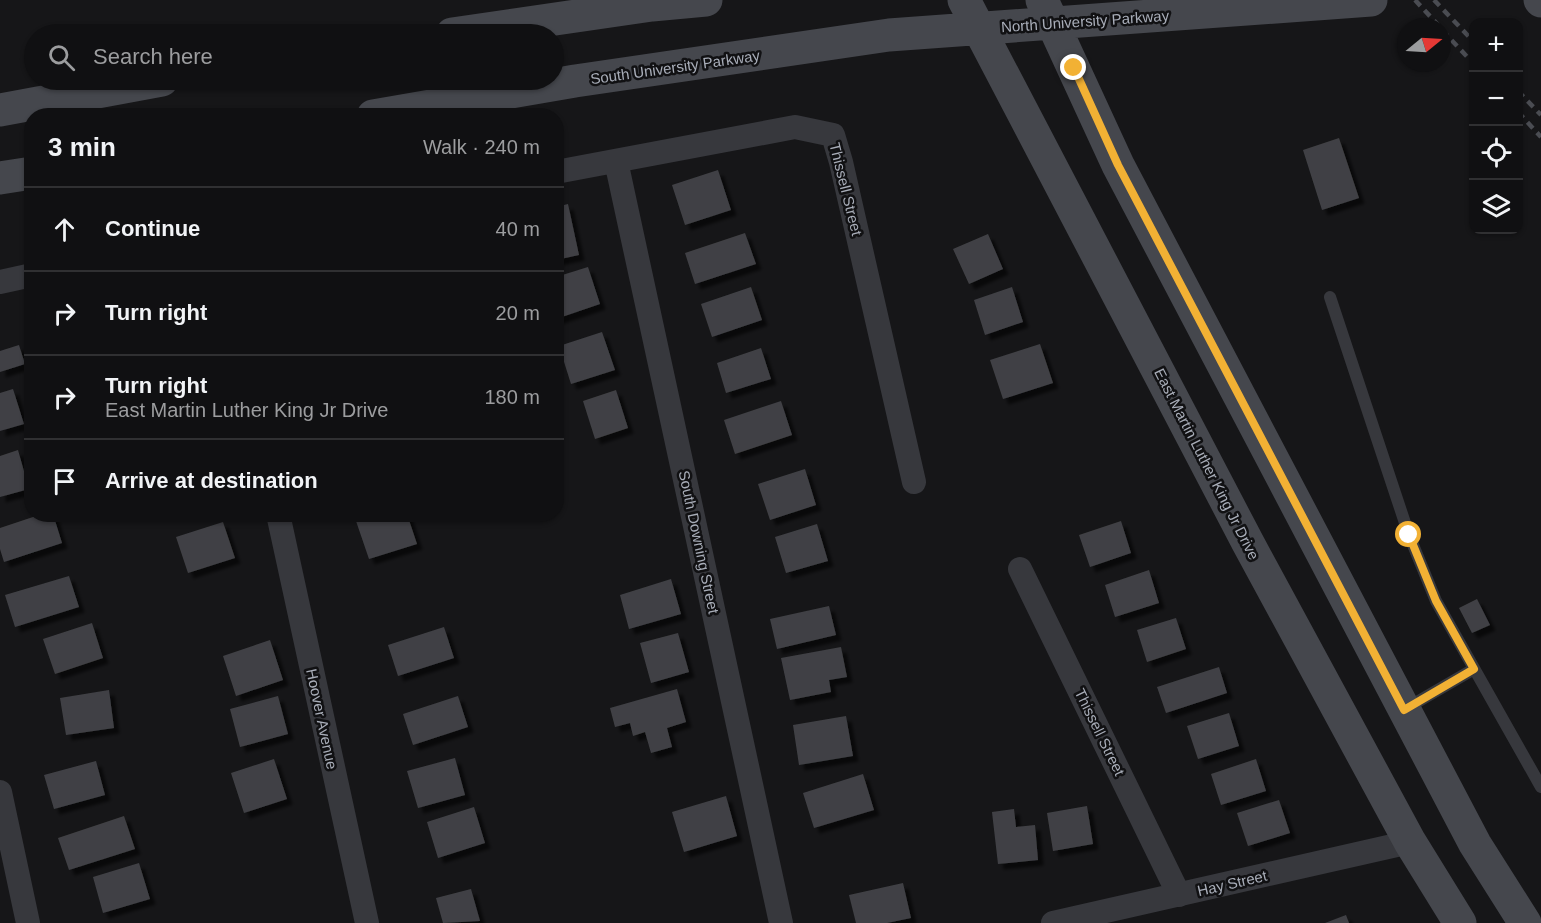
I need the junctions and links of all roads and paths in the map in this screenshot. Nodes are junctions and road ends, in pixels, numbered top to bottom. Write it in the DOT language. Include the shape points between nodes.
graph roads {
  1 [pos="706,0"];
  2 [pos="964,0"];
  3 [pos="1371,0"];
  4 [pos="1048,12"];
  5 [pos="521,24"];
  6 [pos="979,29"];
  7 [pos="564,83"];
  8 [pos="108,90"];
  9 [pos="522,90"];
  10 [pos="419,108"];
  11 [pos="0,110"];
  12 [pos="616,161"];
  13 [pos="564,171"];
  14 [pos="24,174"];
  15 [pos="0,178"];
  16 [pos="24,277"];
  17 [pos="0,282"];
  18 [pos="1330,297"];
  19 [pos="914,482"];
  20 [pos="280,522"];
  21 [pos="1020,569"];
  22 [pos="1474,669"];
  23 [pos="1404,710"];
  24 [pos="1541,787"];
  25 [pos="0,792"];
  26 [pos="1410,842"];
  27 [pos="1179,895"];
  28 [pos="28,923"];
  29 [pos="367,923"];
  30 [pos="781,923"];
  31 [pos="1053,923"];
  32 [pos="1460,923"];
  33 [pos="1525,923"];
  1 -- 5 [label="main road"];
  2 -- 6 [label="main road, East Martin Luther King Jr Drive"];
  3 -- 4 [label="main road, North University Parkway" via="1297,6"];
  4 -- 6 [label="main road, North University Parkway"];
  4 -- 23 [label="main road" via="1118,165"];
  6 -- 7 [label="main road, South University Parkway" via="878,37"];
  6 -- 26 [label="main road, East Martin Luther King Jr Drive" via="1248,543"];
  8 -- 11 [label="main road"];
  9 -- 10 [label="main road, South University Parkway"];
  12 -- 13 [label="street, Thissell Street"];
  12 -- 19 [label="street, Thissell Street" via="795,127 833,135"];
  12 -- 30 [label="street, South Downing Street"];
  14 -- 15 [label="main road"];
  16 -- 17 [label="street"];
  18 -- 22 [label="lane" via="1409,535 1436,601"];
  20 -- 29 [label="street, Hoover Avenue"];
  21 -- 27 [label="street, Thissell Street"];
  22 -- 23 [label="lane"];
  22 -- 24 [label="lane"];
  23 -- 33 [label="main road" via="1475,844"];
  25 -- 28 [label="street"];
  26 -- 27 [label="street, Hay Street"];
  26 -- 32 [label="main road, East Martin Luther King Jr Drive"];
  27 -- 31 [label="street, Hay Street"];
}
